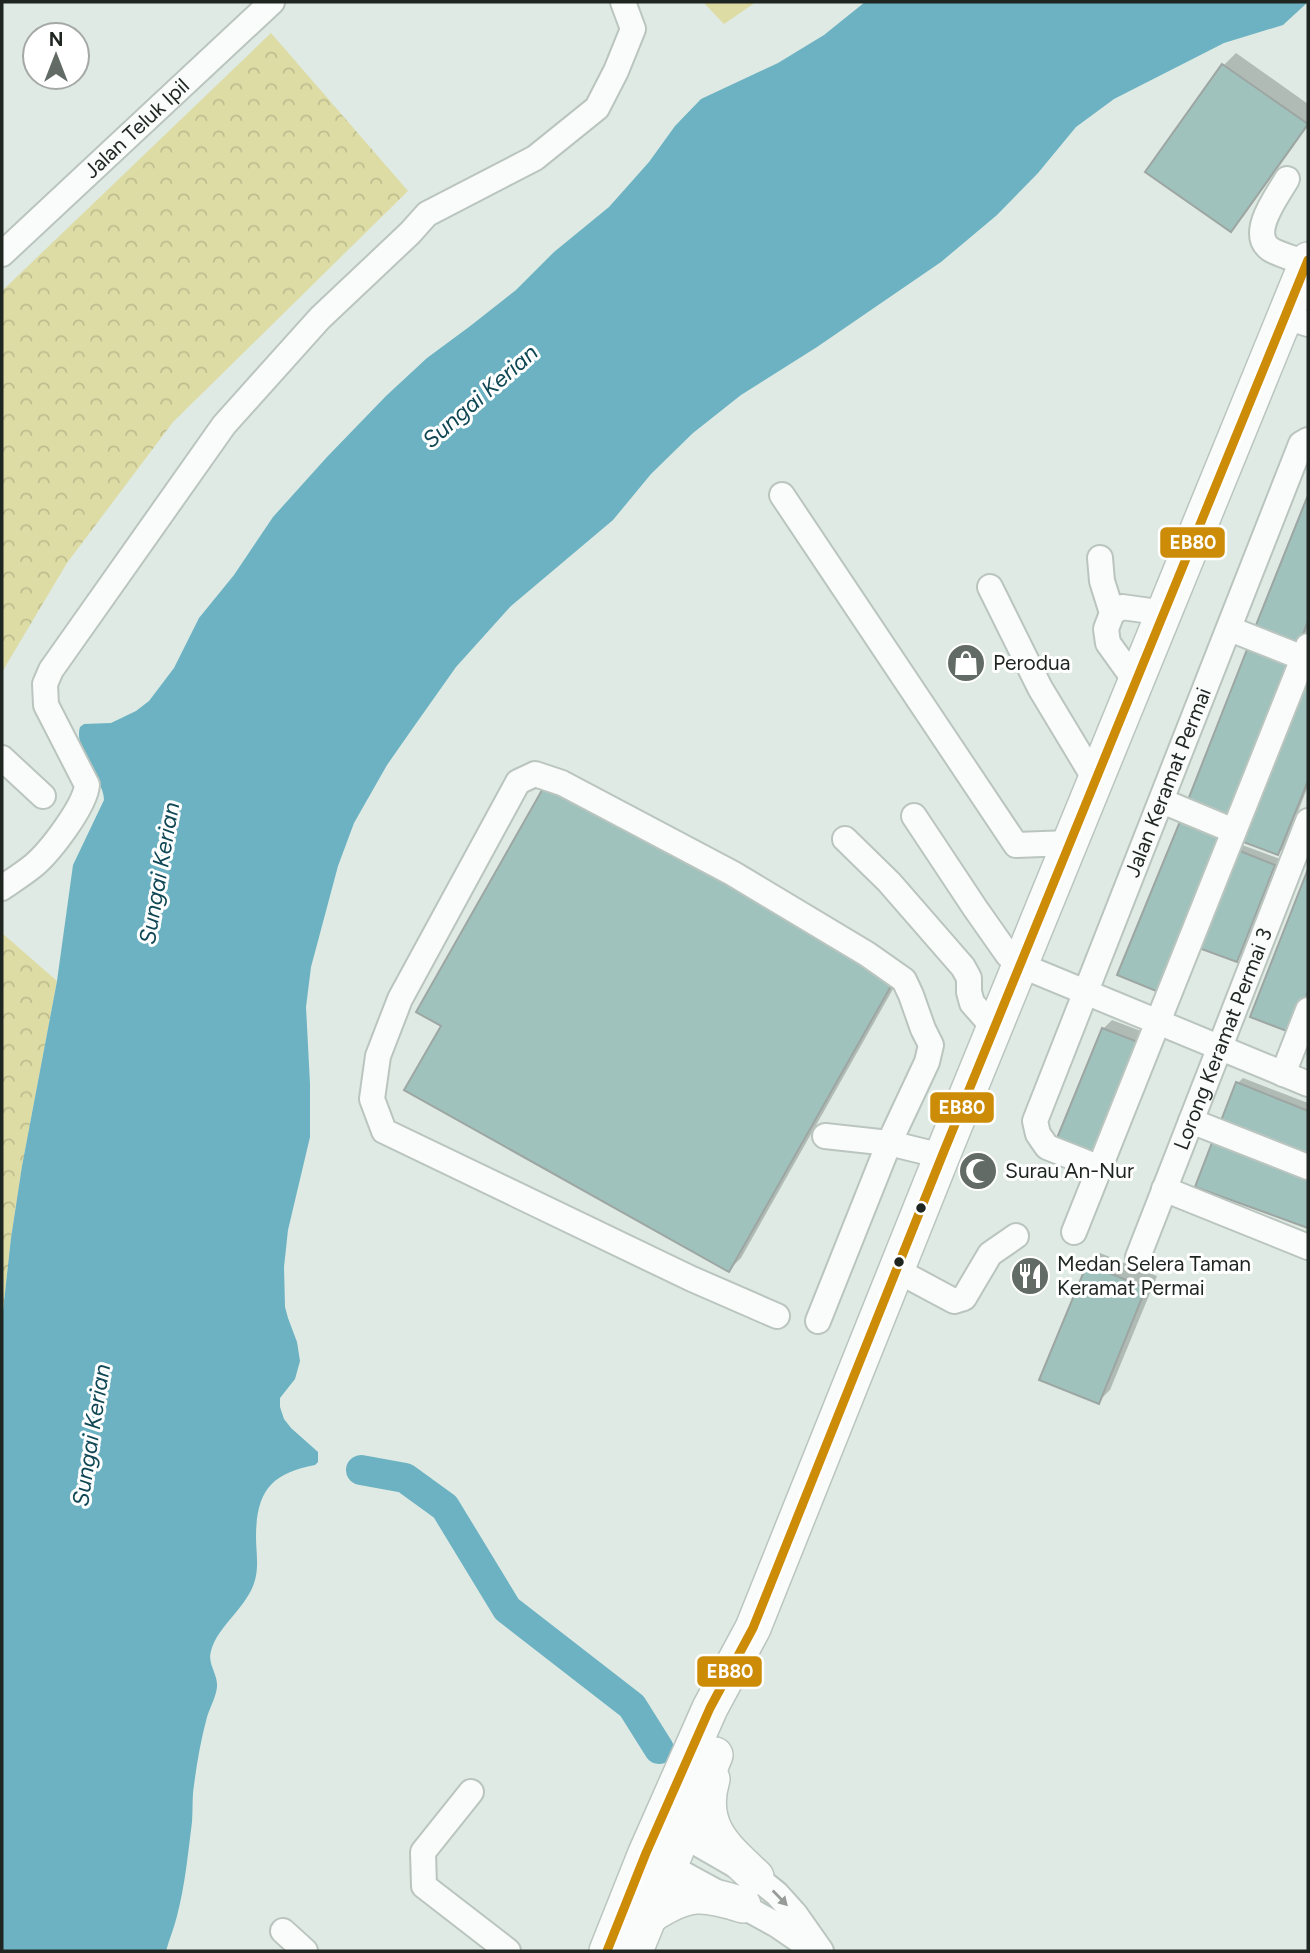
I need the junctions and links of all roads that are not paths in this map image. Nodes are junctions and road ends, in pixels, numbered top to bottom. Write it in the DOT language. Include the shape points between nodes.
graph roads {
  1 [pos="272,2"];
  2 [pos="623,2"];
  3 [pos="1287,179"];
  4 [pos="2,254"];
  5 [pos="1308,262"];
  6 [pos="1297,321"];
  7 [pos="1305,442"];
  8 [pos="782,495"];
  9 [pos="1100,558"];
  10 [pos="990,587"];
  11 [pos="1112,613"];
  12 [pos="1165,613"];
  13 [pos="1230,629"];
  14 [pos="1306,652"];
  15 [pos="1136,682"];
  16 [pos="2,758"];
  17 [pos="1096,781"];
  18 [pos="43,796"];
  19 [pos="1162,801"];
  20 [pos="914,816"];
  21 [pos="1308,821"];
  22 [pos="1234,831"];
  23 [pos="845,839"];
  24 [pos="1070,843"];
  25 [pos="2,888"];
  26 [pos="1020,965"];
  27 [pos="1086,992"];
  28 [pos="1308,1010"];
  29 [pos="1158,1022"];
  30 [pos="994,1028"];
  31 [pos="1220,1048"];
  32 [pos="1283,1074"];
  33 [pos="1308,1084"];
  34 [pos="1191,1121"];
  35 [pos="825,1136"];
  36 [pos="889,1143"];
  37 [pos="942,1156"];
  38 [pos="1308,1167"];
  39 [pos="1100,1168"];
  40 [pos="1164,1189"];
  41 [pos="1074,1232"];
  42 [pos="1016,1236"];
  43 [pos="1308,1247"];
  44 [pos="1138,1257"];
  45 [pos="896,1270"];
  46 [pos="777,1316"];
  47 [pos="818,1321"];
  48 [pos="754,1628"];
  49 [pos="731,1715"];
  50 [pos="471,1792"];
  51 [pos="664,1844"];
  52 [pos="749,1891"];
  53 [pos="651,1915"];
  54 [pos="283,1931"];
  55 [pos="305,1951"];
  56 [pos="508,1951"];
  57 [pos="607,1951"];
  58 [pos="635,1951"];
  59 [pos="816,1951"];
  60 [pos="821,1951"];
  1 -- 4 [label="street, Jalan Teluk Ipil"];
  2 -- 25 [label="street" via="633,29 597,108 535,158 427,214 320,318 224,425 51,670 45,684 46,705 87,785 86,793 65,829 35,864"];
  3 -- 5 [label="street" via="1262,224 1263,240 1270,248"];
  5 -- 6 [label="highway"];
  6 -- 12 [label="highway"];
  7 -- 13 [label="street, Jalan Keramat Permai"];
  8 -- 24 [label="street" via="1016,845"];
  9 -- 11 [label="street"];
  10 -- 17 [label="street" via="1041,688"];
  11 -- 12 [label="street" via="1122,607"];
  11 -- 15 [label="street" via="1106,629 1108,643"];
  12 -- 15 [label="highway"];
  13 -- 14 [label="street"];
  13 -- 19 [label="street, Jalan Keramat Permai"];
  14 -- 22 [label="street"];
  15 -- 17 [label="highway"];
  16 -- 18 [label="street"];
  17 -- 24 [label="highway"];
  19 -- 22 [label="street"];
  19 -- 27 [label="street, Jalan Keramat Permai"];
  20 -- 26 [label="street" via="1008,955"];
  21 -- 31 [label="street, Lorong Keramat Permai 3"];
  22 -- 29 [label="street"];
  23 -- 30 [label="street" via="963,967 972,1003"];
  24 -- 26 [label="highway"];
  26 -- 27 [label="street"];
  26 -- 30 [label="highway"];
  27 -- 29 [label="street"];
  27 -- 39 [label="street, Jalan Keramat Permai" via="1035,1121 1047,1146"];
  28 -- 32 [label="street"];
  29 -- 31 [label="street"];
  29 -- 39 [label="street"];
  30 -- 37 [label="highway"];
  31 -- 32 [label="street"];
  31 -- 34 [label="street, Lorong Keramat Permai 3"];
  32 -- 33 [label="street"];
  34 -- 38 [label="street"];
  34 -- 40 [label="street, Lorong Keramat Permai 3"];
  35 -- 36 [label="street"];
  36 -- 37 [label="street"];
  36 -- 46 [label="street" via="932,1045 904,980 732,873 618,811 535,774 518,782 400,999 378,1056 372,1099 384,1131"];
  36 -- 47 [label="street"];
  37 -- 45 [label="highway"];
  39 -- 41 [label="street"];
  40 -- 43 [label="street"];
  40 -- 44 [label="street, Lorong Keramat Permai 3"];
  42 -- 45 [label="street" via="990,1254 959,1300"];
  45 -- 48 [label="highway"];
  48 -- 49 [label="highway"];
  48 -- 51 [label="highway" via="710,1708"];
  49 -- 51 [label="highway"];
  49 -- 52 [label="highway" via="708,1804 716,1837"];
  50 -- 56 [label="street" via="423,1853 424,1886"];
  51 -- 52 [label="street"];
  51 -- 52 [label="street"];
  51 -- 53 [label="highway"];
  51 -- 57 [label="highway"];
  52 -- 53 [label="highway" via="722,1898 686,1897"];
  52 -- 59 [label="street" via="777,1925"];
  52 -- 60 [label="street, one-way" via="777,1894"];
  53 -- 58 [label="highway"];
  54 -- 55 [label="street"];
}
